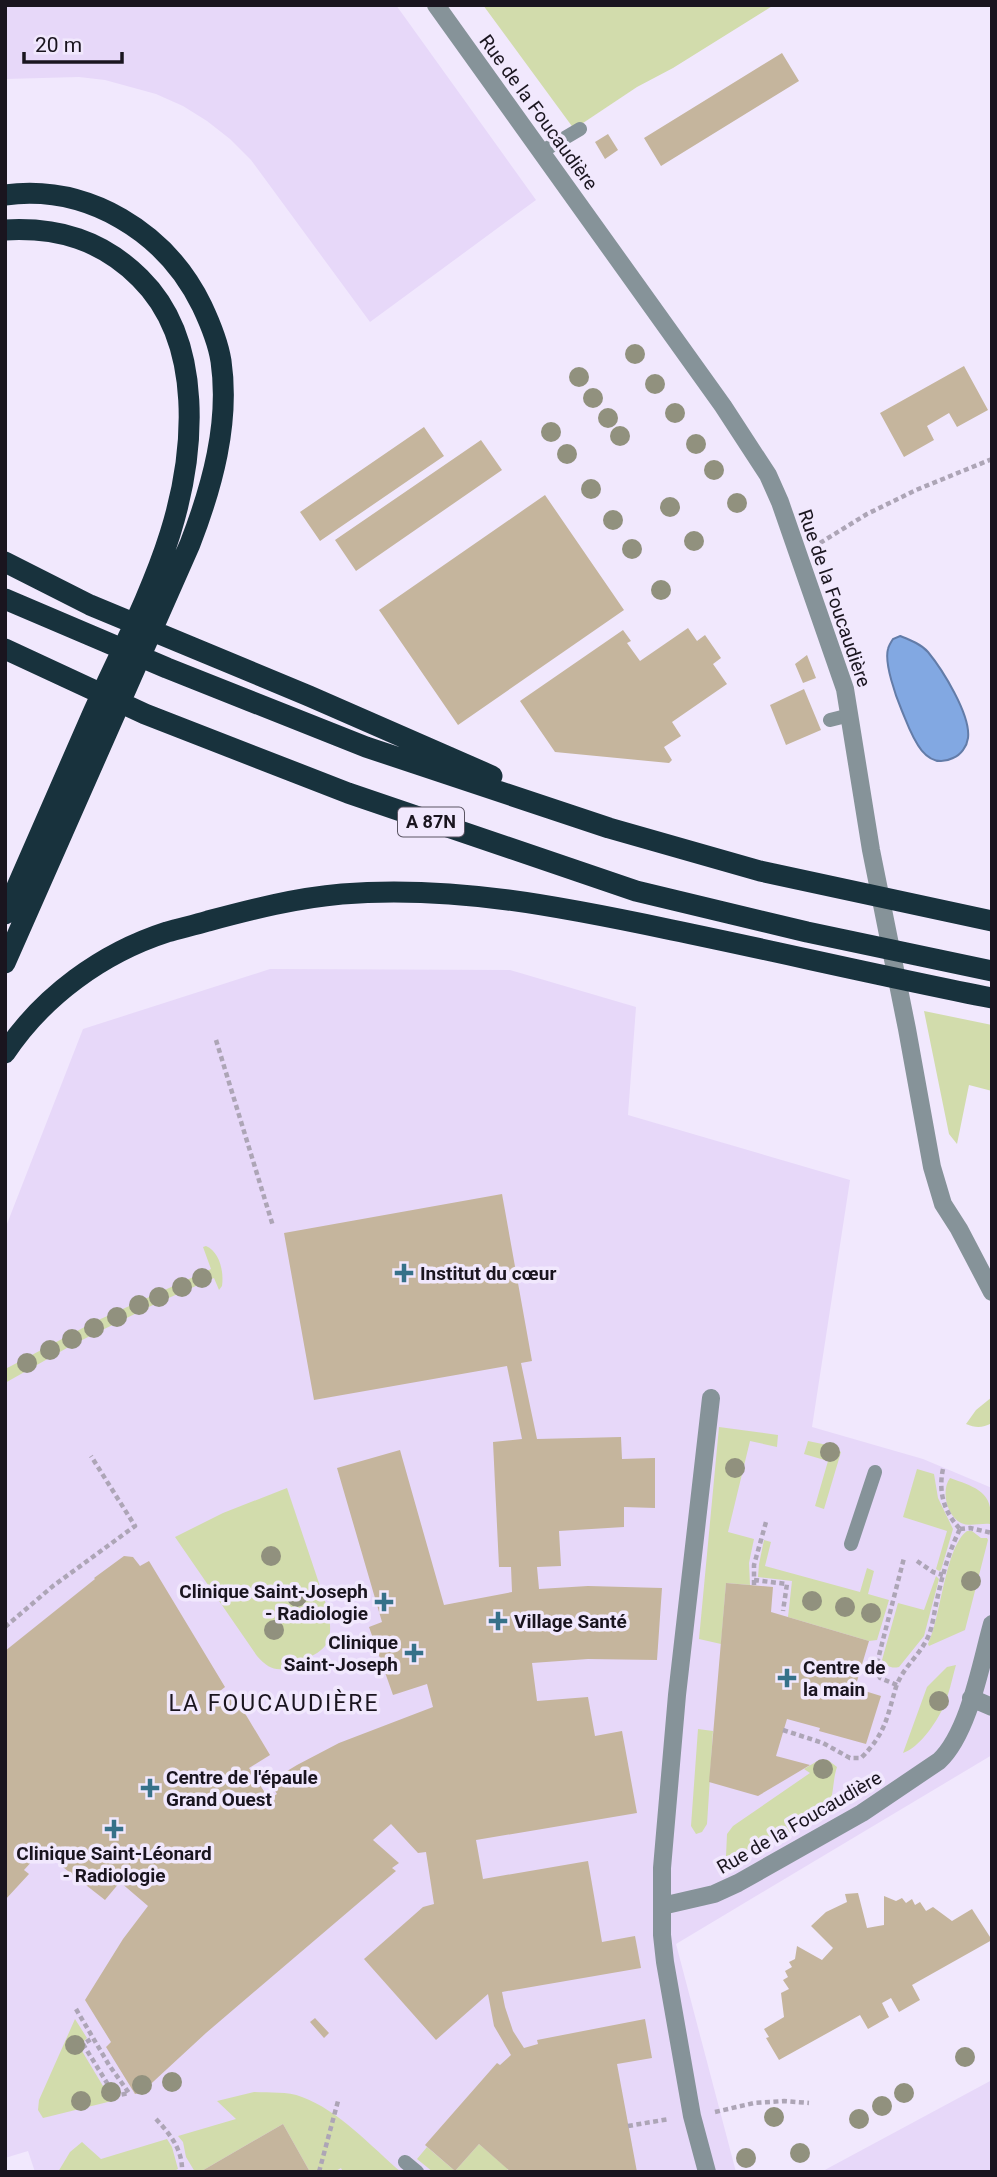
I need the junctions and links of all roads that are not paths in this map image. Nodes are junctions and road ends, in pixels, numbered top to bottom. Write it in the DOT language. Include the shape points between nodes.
graph roads {
  1 [pos="436,5"];
  2 [pos="580,129"];
  3 [pos="541,152"];
  4 [pos="5,195"];
  5 [pos="5,230"];
  6 [pos="5,562"];
  7 [pos="5,599"];
  8 [pos="5,649"];
  9 [pos="849,715"];
  10 [pos="830,720"];
  11 [pos="60,813"];
  12 [pos="609,828"];
  13 [pos="5,914"];
  14 [pos="992,921"];
  15 [pos="5,963"];
  16 [pos="992,971"];
  17 [pos="992,998"];
  18 [pos="5,1053"];
  19 [pos="992,1292"];
  20 [pos="711,1398"];
  21 [pos="875,1472"];
  22 [pos="852,1544"];
  23 [pos="992,1623"];
  24 [pos="971,1698"];
  25 [pos="992,1707"];
  26 [pos="662,1906"];
  27 [pos="707,2172"];
  1 -- 3 [label="street, Rue de la Foucaudière"];
  2 -- 3 [label="lane"];
  3 -- 9 [label="street, Rue de la Foucaudière" via="768,475 841,673"];
  4 -- 11 [label="highway" via="80,201 129,223 159,246 197,297 208,319 221,370 218,447 205,504"];
  5 -- 11 [label="highway" via="51,231 90,242 118,258 161,304 179,345 187,384 185,461 170,536"];
  6 -- 12 [label="highway" via="183,646 309,696"];
  7 -- 12 [label="highway, A 87N" via="366,747"];
  8 -- 16 [label="highway, A 87N" via="145,715 348,793 636,891"];
  9 -- 10 [label="lane"];
  9 -- 19 [label="street, Rue de la Foucaudière" via="932,1167 943,1204"];
  11 -- 13 [label="highway"];
  11 -- 15 [label="highway"];
  12 -- 14 [label="highway, A 87N" via="760,872"];
  17 -- 18 [label="highway" via="522,901 441,894 345,894 252,909 134,945 61,991 40,1009"];
  20 -- 26 [label="street" via="677,1695"];
  21 -- 22 [label="lane"];
  23 -- 24 [label="street, Rue de la Foucaudière"];
  24 -- 25 [label="street"];
  24 -- 26 [label="street, Rue de la Foucaudière" via="948,1752 920,1775 738,1883"];
  26 -- 27 [label="street" via="665,1962 692,2116"];
}
